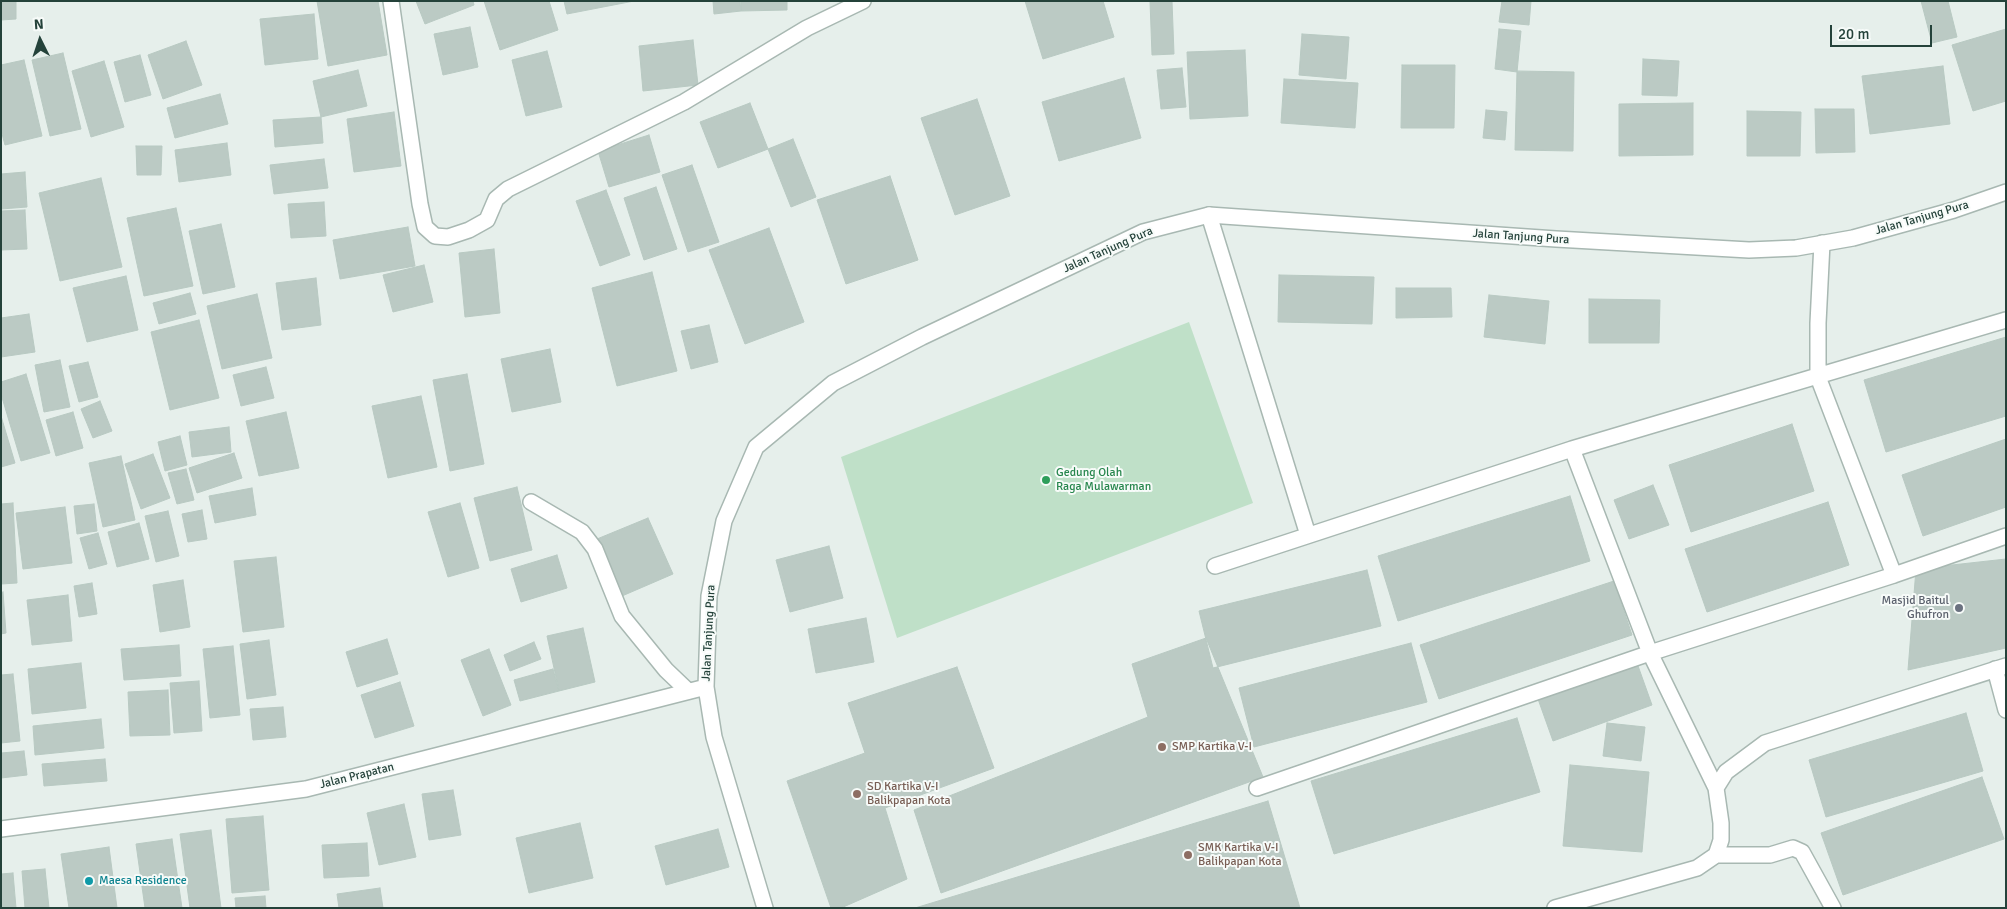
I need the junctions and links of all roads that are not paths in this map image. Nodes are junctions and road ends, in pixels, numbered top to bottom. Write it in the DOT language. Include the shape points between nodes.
graph roads {
  1 [pos="390,1"];
  2 [pos="863,1"];
  3 [pos="2006,192"];
  4 [pos="1209,215"];
  5 [pos="1822,243"];
  6 [pos="2006,320"];
  7 [pos="1818,377"];
  8 [pos="1572,449"];
  9 [pos="531,502"];
  10 [pos="1308,535"];
  11 [pos="2006,536"];
  12 [pos="1215,566"];
  13 [pos="1894,575"];
  14 [pos="1650,653"];
  15 [pos="2000,668"];
  16 [pos="706,686"];
  17 [pos="688,691"];
  18 [pos="2006,710"];
  19 [pos="1256,788"];
  20 [pos="1716,788"];
  21 [pos="1,829"];
  22 [pos="1716,855"];
  23 [pos="765,908"];
  24 [pos="1555,908"];
  25 [pos="1833,908"];
  1 -- 2 [label="street" via="420,204 426,227 435,236 448,237 486,220 496,199 508,190 684,102 807,28"];
  3 -- 5 [label="street, Jalan Tanjung Pura" via="1954,210"];
  4 -- 5 [label="street, Jalan Tanjung Pura" via="1749,250"];
  4 -- 10 [label="street"];
  4 -- 16 [label="street, Jalan Tanjung Pura" via="1143,232 922,337 833,383 756,447 724,521 709,596"];
  5 -- 7 [label="street"];
  6 -- 7 [label="street"];
  7 -- 8 [label="street"];
  7 -- 13 [label="street"];
  8 -- 10 [label="street"];
  8 -- 14 [label="street"];
  9 -- 17 [label="street" via="582,532 595,549 622,616 666,670"];
  10 -- 12 [label="street"];
  11 -- 13 [label="street"];
  13 -- 14 [label="street"];
  14 -- 19 [label="street"];
  14 -- 20 [label="street"];
  15 -- 18 [label="street"];
  15 -- 20 [label="street" via="1765,743 1726,772"];
  16 -- 17 [label="street, Jalan Prapatan"];
  16 -- 23 [label="street, Jalan Tanjung Pura" via="714,737"];
  17 -- 21 [label="street, Jalan Prapatan" via="306,789"];
  20 -- 22 [label="street" via="1721,823 1721,840"];
  22 -- 24 [label="street" via="1697,868"];
  22 -- 25 [label="street" via="1770,855 1793,848 1802,852"];
}
